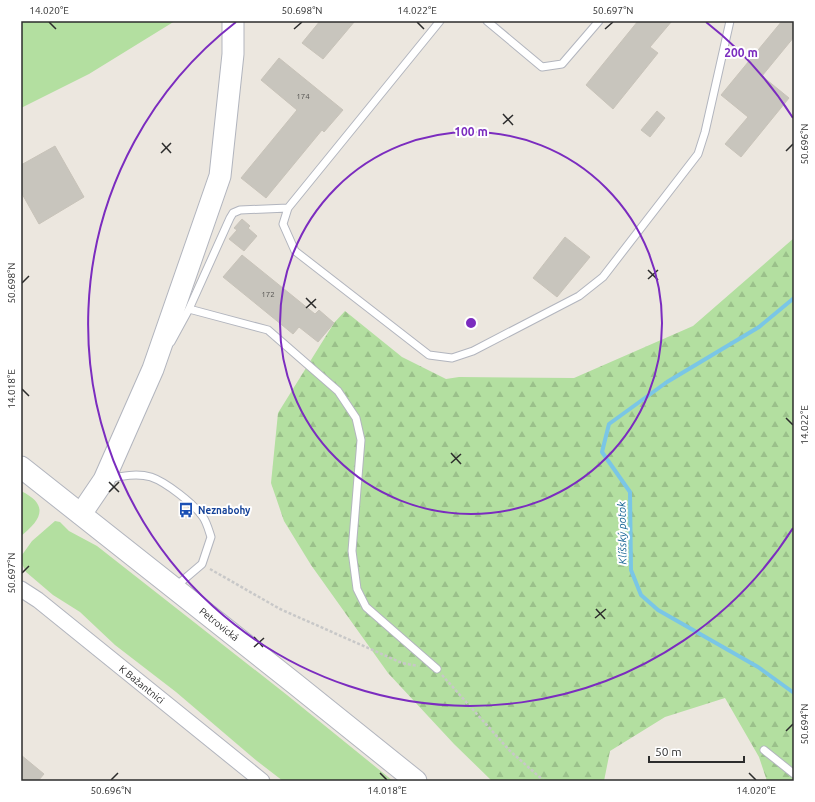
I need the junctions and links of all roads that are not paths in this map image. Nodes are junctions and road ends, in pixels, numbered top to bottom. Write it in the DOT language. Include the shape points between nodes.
graph roads {
  1 [pos="233,21"];
  2 [pos="440,21"];
  3 [pos="487,21"];
  4 [pos="599,21"];
  5 [pos="730,21"];
  6 [pos="288,208"];
  7 [pos="189,309"];
  8 [pos="153,369"];
  9 [pos="21,468"];
  10 [pos="104,480"];
  11 [pos="81,514"];
  12 [pos="21,589"];
  13 [pos="174,589"];
  14 [pos="437,668"];
  15 [pos="764,750"];
  16 [pos="794,774"];
  17 [pos="262,781"];
  18 [pos="416,781"];
  1 -- 8 [label="street" via="220,176"];
  2 -- 6 [label="lane"];
  3 -- 4 [label="lane" via="542,67 562,64"];
  5 -- 6 [label="lane" via="698,154 603,277 580,296 473,351 452,358 429,355 295,251 283,224"];
  6 -- 7 [label="lane" via="240,210 233,213"];
  7 -- 8 [label="lane" via="176,335"];
  7 -- 14 [label="lane" via="268,330 338,391 356,418 361,440 352,551 357,589 366,607"];
  8 -- 10 [label="street"];
  9 -- 11 [label="street, Petrovická"];
  10 -- 11 [label="street"];
  10 -- 13 [label="lane" via="127,475 151,477 168,486 203,517 212,537 202,564"];
  11 -- 13 [label="street, Petrovická"];
  12 -- 17 [label="street, K Bažantnici"];
  13 -- 18 [label="street, Petrovická"];
  15 -- 16 [label="lane"];
}
